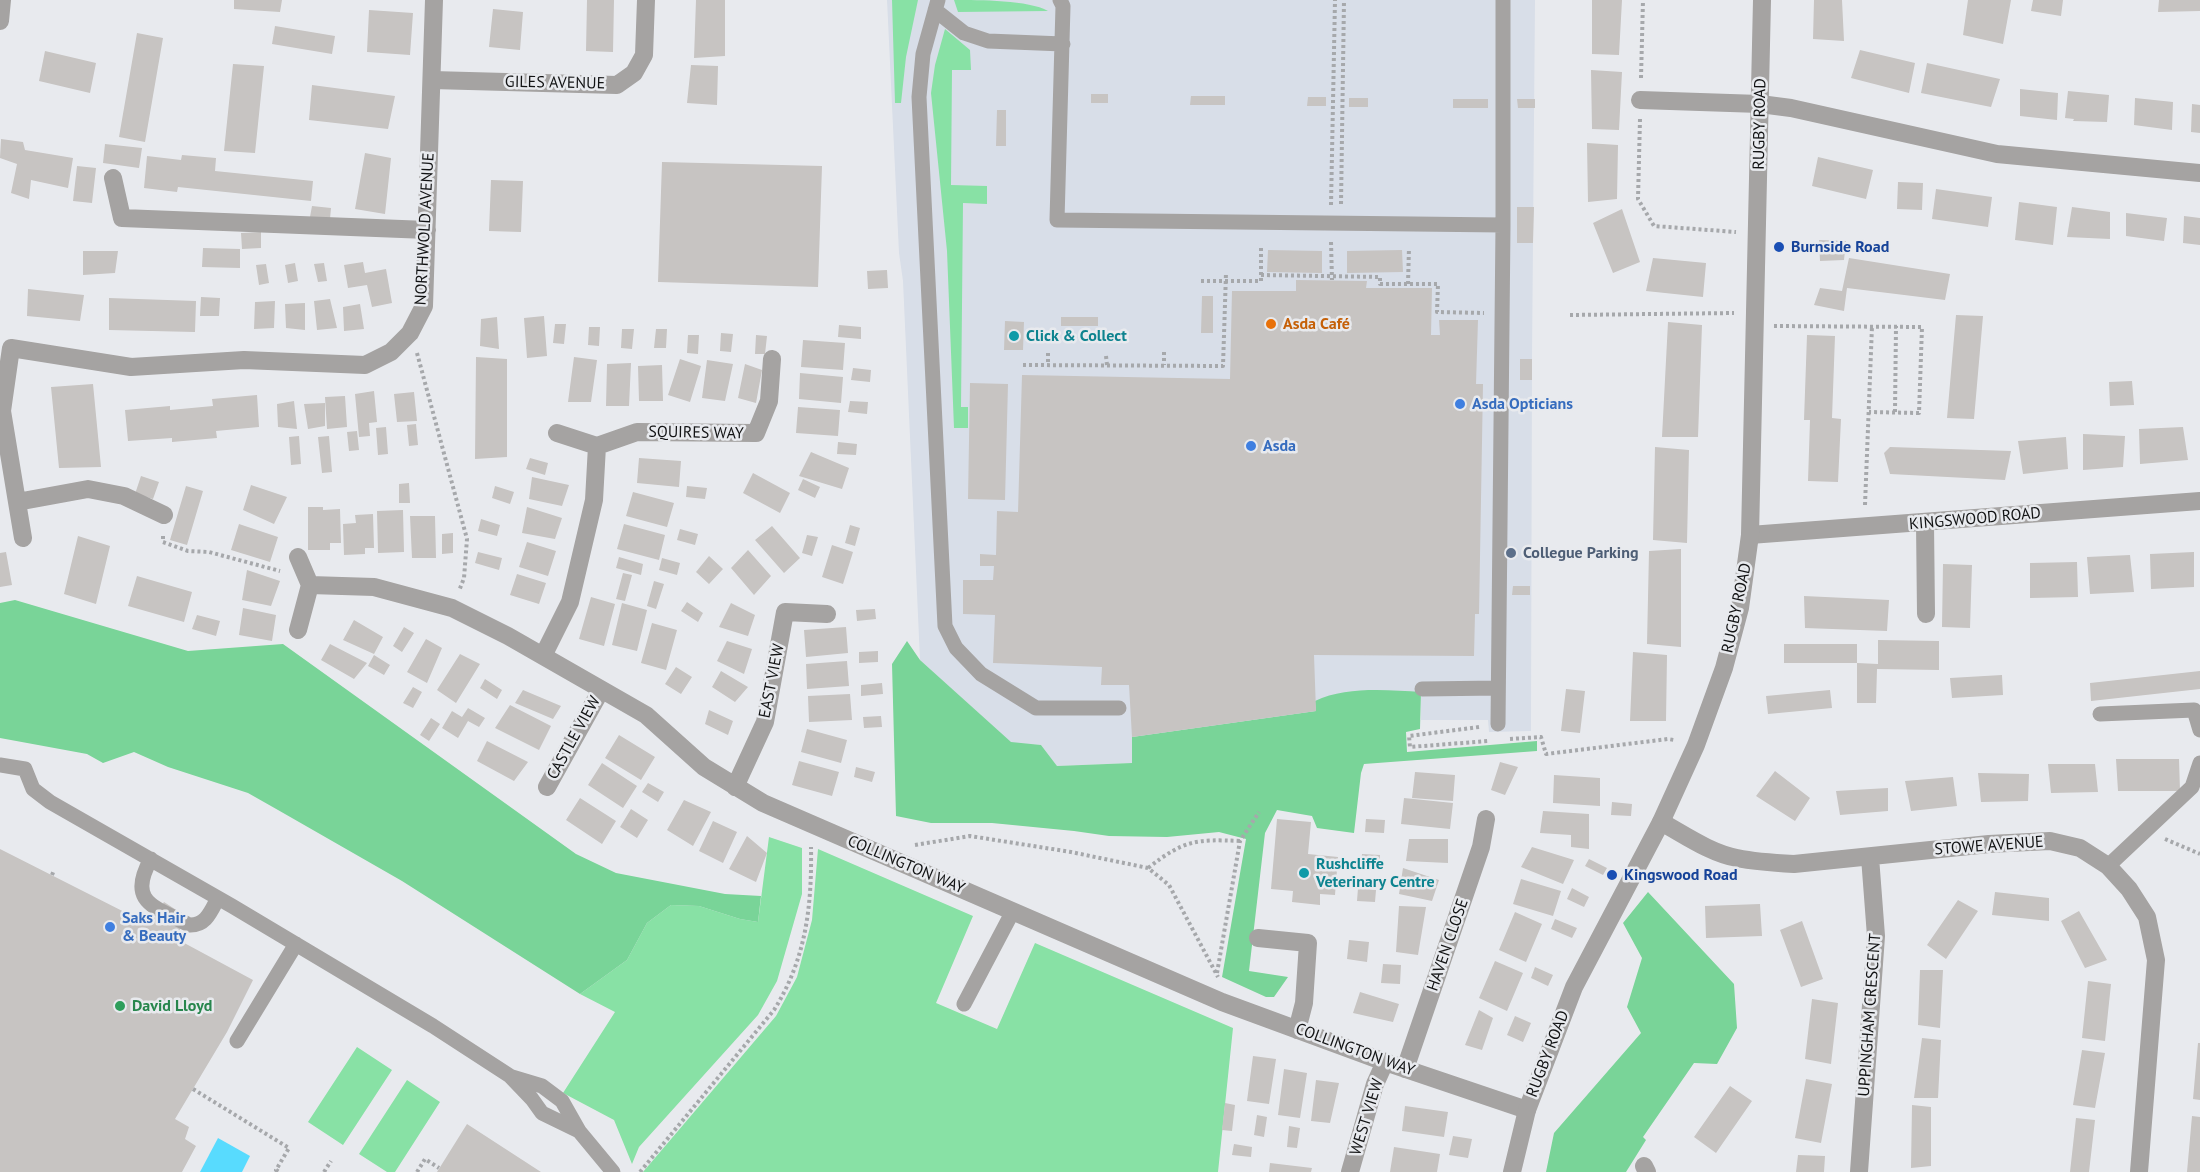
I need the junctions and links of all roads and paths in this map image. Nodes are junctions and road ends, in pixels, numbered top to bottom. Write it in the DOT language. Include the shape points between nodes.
graph roads {
  1 [pos="2,0"];
  2 [pos="435,0"];
  3 [pos="646,0"];
  4 [pos="1060,0"];
  5 [pos="1335,0"];
  6 [pos="1344,0"];
  7 [pos="1503,0"];
  8 [pos="1643,0"];
  9 [pos="1762,0"];
  10 [pos="936,5"];
  11 [pos="0,21"];
  12 [pos="1063,44"];
  13 [pos="432,80"];
  14 [pos="1640,100"];
  15 [pos="1760,104"];
  16 [pos="2200,173"];
  17 [pos="113,178"];
  18 [pos="1336,223"];
  19 [pos="1503,225"];
  20 [pos="427,230"];
  21 [pos="1757,233"];
  22 [pos="1261,248"];
  23 [pos="1409,248"];
  24 [pos="1226,273"];
  25 [pos="1261,275"];
  26 [pos="1332,278"];
  27 [pos="1201,281"];
  28 [pos="1226,281"];
  29 [pos="1408,284"];
  30 [pos="1489,313"];
  31 [pos="1570,315"];
  32 [pos="1755,319"];
  33 [pos="1872,326"];
  34 [pos="1896,326"];
  35 [pos="410,333"];
  36 [pos="6,347"];
  37 [pos="1164,352"];
  38 [pos="1048,353"];
  39 [pos="1106,356"];
  40 [pos="772,359"];
  41 [pos="1023,365"];
  42 [pos="1048,365"];
  43 [pos="1107,365"];
  44 [pos="1164,365"];
  45 [pos="1869,412"];
  46 [pos="1895,412"];
  47 [pos="557,433"];
  48 [pos="597,447"];
  49 [pos="6,470"];
  50 [pos="2200,501"];
  51 [pos="16,502"];
  52 [pos="164,514"];
  53 [pos="1925,523"];
  54 [pos="1864,527"];
  55 [pos="1750,535"];
  56 [pos="23,538"];
  57 [pos="298,557"];
  58 [pos="310,585"];
  59 [pos="452,608"];
  60 [pos="827,614"];
  61 [pos="1926,614"];
  62 [pos="298,630"];
  63 [pos="543,656"];
  64 [pos="1498,688"];
  65 [pos="1422,689"];
  66 [pos="601,690"];
  67 [pos="1119,708"];
  68 [pos="2100,714"];
  69 [pos="1498,724"];
  70 [pos="1482,726"];
  71 [pos="2200,730"];
  72 [pos="1506,740"];
  73 [pos="1494,741"];
  74 [pos="1696,745"];
  75 [pos="2200,764"];
  76 [pos="0,765"];
  77 [pos="547,787"];
  78 [pos="735,787"];
  79 [pos="1259,812"];
  80 [pos="1486,819"];
  81 [pos="1661,822"];
  82 [pos="811,824"];
  83 [pos="2145,831"];
  84 [pos="1240,841"];
  85 [pos="2200,854"];
  86 [pos="1870,857"];
  87 [pos="891,858"];
  88 [pos="151,859"];
  89 [pos="2108,866"];
  90 [pos="1148,868"];
  91 [pos="218,898"];
  92 [pos="1013,911"];
  93 [pos="1258,938"];
  94 [pos="296,944"];
  95 [pos="1217,974"];
  96 [pos="1222,1002"];
  97 [pos="964,1004"];
  98 [pos="1297,1029"];
  99 [pos="237,1041"];
  100 [pos="1385,1062"];
  101 [pos="1406,1069"];
  102 [pos="510,1076"];
  103 [pos="193,1089"];
  104 [pos="1527,1110"];
  105 [pos="579,1131"];
  106 [pos="331,1161"];
  107 [pos="439,1168"];
  108 [pos="279,1172"];
  109 [pos="324,1172"];
  110 [pos="417,1172"];
  111 [pos="613,1172"];
  112 [pos="640,1172"];
  113 [pos="1350,1172"];
  114 [pos="1512,1172"];
  115 [pos="1859,1172"];
  116 [pos="2139,1172"];
  1 -- 11 [label="street"];
  2 -- 13 [label="street, NORTHWOLD AVENUE"];
  3 -- 13 [label="street, GILES AVENUE" via="644,56 634,74 617,85"];
  4 -- 12 [label="lane"];
  5 -- 18 [label="path"];
  6 -- 18 [label="path"];
  7 -- 19 [label="lane"];
  8 -- 14 [label="path"];
  9 -- 15 [label="street, RUGBY ROAD"];
  10 -- 12 [label="lane" via="964,33 988,41"];
  10 -- 67 [label="lane" via="923,54 919,97 945,626 956,648 981,674 1036,708"];
  12 -- 18 [label="lane" via="1057,219"];
  13 -- 20 [label="street, NORTHWOLD AVENUE"];
  14 -- 15 [label="street"];
  14 -- 21 [label="path" via="1638,199 1654,226"];
  15 -- 16 [label="street" via="1997,154"];
  15 -- 21 [label="street, RUGBY ROAD"];
  17 -- 20 [label="street" via="122,218"];
  18 -- 19 [label="lane"];
  18 -- 26 [label="path"];
  19 -- 64 [label="lane"];
  20 -- 35 [label="street, NORTHWOLD AVENUE" via="424,306"];
  21 -- 32 [label="street, RUGBY ROAD"];
  22 -- 25 [label="path"];
  23 -- 29 [label="path"];
  24 -- 28 [label="path"];
  25 -- 26 [label="path"];
  25 -- 28 [label="path" via="1261,281"];
  26 -- 29 [label="path" via="1380,277 1380,284"];
  27 -- 28 [label="path"];
  28 -- 44 [label="path" via="1223,366"];
  29 -- 30 [label="path" via="1438,284 1437,312"];
  31 -- 32 [label="path"];
  32 -- 33 [label="path"];
  32 -- 55 [label="street, RUGBY ROAD"];
  33 -- 34 [label="path"];
  33 -- 45 [label="path"];
  34 -- 46 [label="path"];
  34 -- 46 [label="path" via="1922,327 1919,413"];
  35 -- 36 [label="street, NORTHWOLD AVENUE" via="391,352 365,365 244,360 131,367"];
  35 -- 59 [label="path" via="467,539 464,578"];
  36 -- 49 [label="street, NORTHWOLD AVENUE" via="2,411"];
  37 -- 44 [label="path"];
  38 -- 42 [label="path"];
  39 -- 43 [label="path"];
  40 -- 48 [label="street, SQUIRES WAY" via="769,401 756,434 637,432"];
  41 -- 42 [label="path"];
  42 -- 43 [label="path"];
  43 -- 44 [label="path"];
  45 -- 46 [label="path"];
  45 -- 54 [label="path"];
  47 -- 48 [label="street"];
  48 -- 63 [label="street" via="594,500 570,602"];
  49 -- 51 [label="street, NORTHWOLD AVENUE"];
  50 -- 53 [label="street, KINGSWOOD ROAD"];
  51 -- 52 [label="street" via="88,489 124,496"];
  51 -- 56 [label="street, NORTHWOLD AVENUE"];
  52 -- 58 [label="path" via="163,542 288,573"];
  53 -- 54 [label="street, KINGSWOOD ROAD"];
  53 -- 61 [label="street"];
  54 -- 55 [label="street, KINGSWOOD ROAD"];
  55 -- 74 [label="street, RUGBY ROAD" via="1740,608 1724,668"];
  57 -- 58 [label="street"];
  58 -- 59 [label="street, COLLINGTON WAY" via="374,587"];
  58 -- 62 [label="street"];
  59 -- 63 [label="street, COLLINGTON WAY"];
  60 -- 78 [label="street, EAST VIEW" via="785,612 765,722"];
  63 -- 66 [label="street, COLLINGTON WAY"];
  64 -- 65 [label="lane"];
  64 -- 69 [label="lane"];
  66 -- 77 [label="street, CASTLE VIEW"];
  66 -- 78 [label="street, COLLINGTON WAY" via="645,715 704,767"];
  68 -- 71 [label="lane" via="2194,710"];
  70 -- 73 [label="path" via="1409,736 1410,747"];
  72 -- 74 [label="path" via="1541,737 1546,754 1668,739"];
  74 -- 81 [label="street, RUGBY ROAD"];
  75 -- 83 [label="lane" via="2192,787"];
  76 -- 88 [label="lane" via="25,769 33,789 50,802"];
  78 -- 82 [label="street, COLLINGTON WAY"];
  79 -- 84 [label="path"];
  80 -- 101 [label="street, HAVEN CLOSE" via="1481,847"];
  81 -- 86 [label="street, STOWE AVENUE" via="1735,858 1794,864"];
  81 -- 104 [label="street, RUGBY ROAD" via="1574,987"];
  82 -- 87 [label="street, COLLINGTON WAY"];
  82 -- 112 [label="path" via="808,922 784,994"];
  83 -- 85 [label="path"];
  83 -- 89 [label="lane"];
  84 -- 90 [label="path" via="1186,843"];
  84 -- 95 [label="path"];
  86 -- 89 [label="street, STOWE AVENUE" via="2050,841 2080,848"];
  86 -- 115 [label="street, UPPINGHAM CRESCENT" via="1876,936"];
  87 -- 90 [label="path" via="909,846 970,836"];
  87 -- 92 [label="street, COLLINGTON WAY"];
  88 -- 91 [label="lane"];
  88 -- 91 [label="lane" via="142,884 142,896 148,904 196,926 205,921"];
  89 -- 116 [label="street, STOWE AVENUE" via="2147,917 2156,960"];
  90 -- 95 [label="path" via="1169,885"];
  91 -- 94 [label="lane"];
  92 -- 96 [label="street, COLLINGTON WAY"];
  92 -- 97 [label="lane"];
  93 -- 98 [label="street" via="1308,943 1304,1003"];
  94 -- 99 [label="lane"];
  94 -- 102 [label="lane"];
  95 -- 96 [label="path"];
  96 -- 98 [label="street, COLLINGTON WAY"];
  98 -- 100 [label="street, COLLINGTON WAY"];
  100 -- 101 [label="street, COLLINGTON WAY"];
  100 -- 113 [label="street, WEST VIEW"];
  101 -- 104 [label="street, COLLINGTON WAY"];
  102 -- 105 [label="lane" via="542,1113"];
  102 -- 105 [label="lane" via="542,1086 562,1101"];
  103 -- 108 [label="path" via="289,1148 276,1170"];
  104 -- 114 [label="street, RUGBY ROAD"];
  105 -- 111 [label="lane"];
  106 -- 109 [label="path"];
  107 -- 110 [label="path" via="425,1159"];
}
